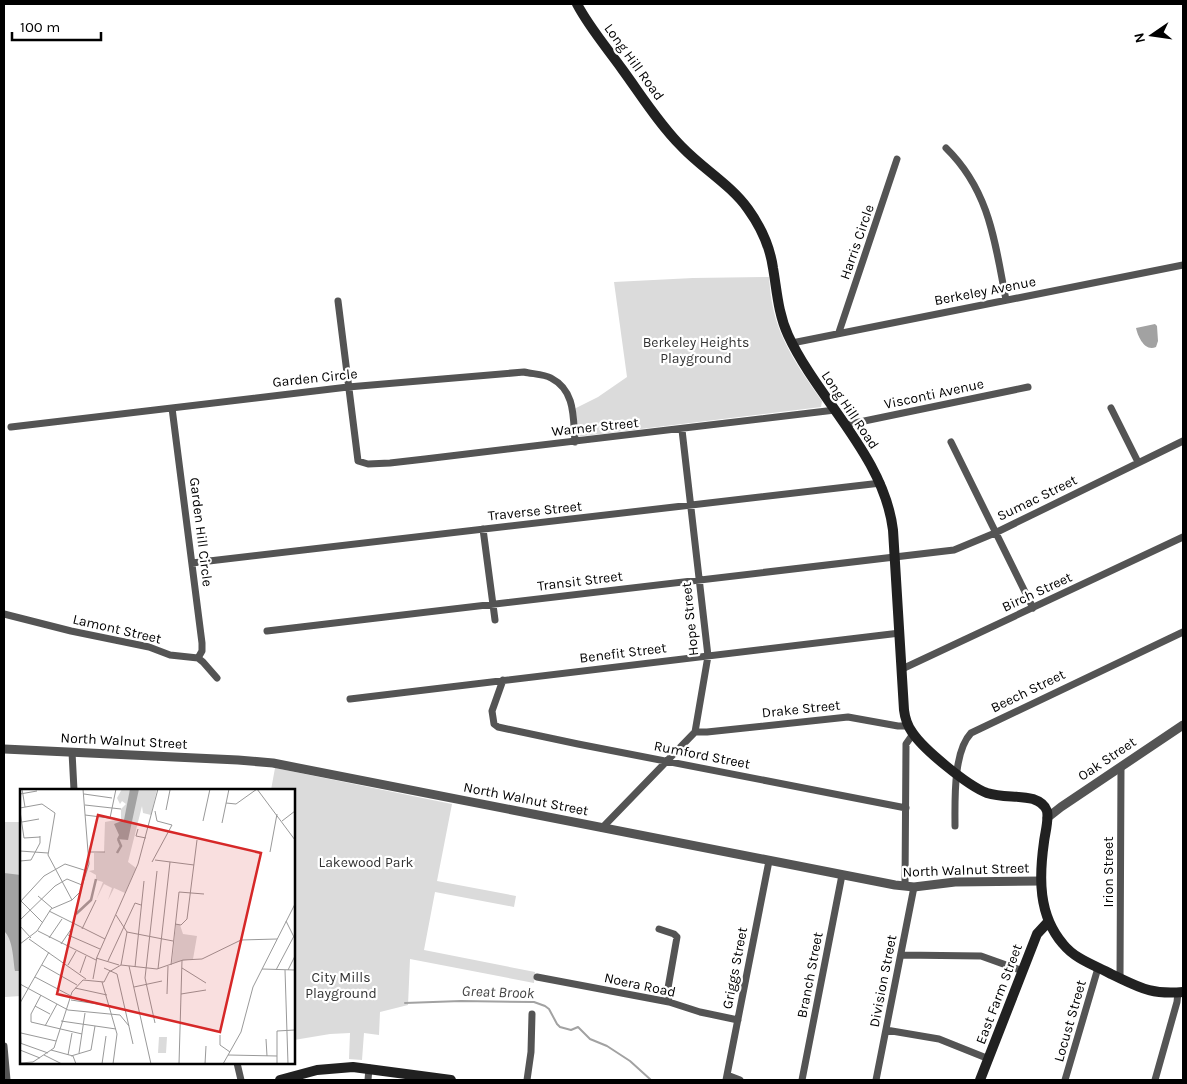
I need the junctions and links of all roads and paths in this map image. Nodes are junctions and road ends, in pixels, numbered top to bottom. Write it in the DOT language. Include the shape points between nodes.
graph roads {
  1 [pos="577,4"];
  2 [pos="946,148"];
  3 [pos="897,158"];
  4 [pos="1183,265"];
  5 [pos="1006,300"];
  6 [pos="338,301"];
  7 [pos="839,332"];
  8 [pos="792,343"];
  9 [pos="348,387"];
  10 [pos="1028,387"];
  11 [pos="172,408"];
  12 [pos="1111,408"];
  13 [pos="835,410"];
  14 [pos="845,425"];
  15 [pos="11,427"];
  16 [pos="682,430"];
  17 [pos="1183,441"];
  18 [pos="575,442"];
  19 [pos="951,442"];
  20 [pos="1138,462"];
  21 [pos="880,483"];
  22 [pos="689,506"];
  23 [pos="483,529"];
  24 [pos="995,533"];
  25 [pos="1183,537"];
  26 [pos="896,557"];
  27 [pos="192,563"];
  28 [pos="699,580"];
  29 [pos="493,604"];
  30 [pos="1033,608"];
  31 [pos="4,614"];
  32 [pos="495,620"];
  33 [pos="267,631"];
  34 [pos="1183,632"];
  35 [pos="900,633"];
  36 [pos="708,656"];
  37 [pos="198,658"];
  38 [pos="902,670"];
  39 [pos="217,678"];
  40 [pos="503,680"];
  41 [pos="350,699"];
  42 [pos="1183,727"];
  43 [pos="911,730"];
  44 [pos="695,732"];
  45 [pos="4,749"];
  46 [pos="72,752"];
  47 [pos="667,760"];
  48 [pos="1121,766"];
  49 [pos="957,774"];
  50 [pos="74,789"];
  51 [pos="906,808"];
  52 [pos="1047,818"];
  53 [pos="955,826"];
  54 [pos="602,828"];
  55 [pos="769,861"];
  56 [pos="842,876"];
  57 [pos="1041,881"];
  58 [pos="909,887"];
  59 [pos="1049,921"];
  60 [pos="659,929"];
  61 [pos="900,955"];
  62 [pos="1098,968"];
  63 [pos="1024,970"];
  64 [pos="537,977"];
  65 [pos="1120,978"];
  66 [pos="1180,992"];
  67 [pos="669,1002"];
  68 [pos="532,1014"];
  69 [pos="738,1020"];
  70 [pos="886,1030"];
  71 [pos="4,1046"];
  72 [pos="989,1059"];
  73 [pos="237,1064"];
  74 [pos="369,1068"];
  75 [pos="726,1078"];
  76 [pos="7,1080"];
  77 [pos="241,1080"];
  78 [pos="280,1080"];
  79 [pos="368,1080"];
  80 [pos="451,1080"];
  81 [pos="527,1080"];
  82 [pos="740,1080"];
  83 [pos="802,1080"];
  84 [pos="876,1080"];
  85 [pos="980,1080"];
  86 [pos="1065,1080"];
  87 [pos="1155,1080"];
  1 -- 8 [label="main road, Long Hill Road" via="670,134 735,194 755,218 771,255 780,315"];
  2 -- 5 [label="street" via="968,174 992,225"];
  3 -- 7 [label="street, Harris Circle"];
  4 -- 5 [label="street, Berkeley Avenue"];
  5 -- 7 [label="street, Berkeley Avenue"];
  6 -- 9 [label="street"];
  7 -- 8 [label="street, Berkeley Avenue"];
  8 -- 13 [label="main road, Long Hill Road"];
  9 -- 11 [label="street, Garden Circle"];
  9 -- 18 [label="street, Garden Circle" via="519,372 551,378 572,399"];
  9 -- 18 [label="street, Warner Street" via="358,461 368,464"];
  10 -- 14 [label="street, Visconti Avenue"];
  11 -- 15 [label="street, Garden Circle"];
  11 -- 27 [label="street, Garden Hill Circle"];
  12 -- 20 [label="street"];
  13 -- 14 [label="main road, Long Hill Road"];
  13 -- 16 [label="street, Warner Street"];
  14 -- 21 [label="main road, Long Hill Road"];
  16 -- 18 [label="street, Warner Street"];
  16 -- 22 [label="street, Hope Street"];
  17 -- 20 [label="street, Sumac Street"];
  19 -- 24 [label="street"];
  20 -- 24 [label="street, Sumac Street"];
  21 -- 22 [label="street, Traverse Street"];
  21 -- 26 [label="main road, Long Hill Road" via="891,511"];
  22 -- 23 [label="street, Traverse Street"];
  22 -- 28 [label="street, Hope Street"];
  23 -- 27 [label="street, Traverse Street"];
  23 -- 29 [label="street"];
  24 -- 26 [label="street, Sumac Street" via="954,550"];
  24 -- 30 [label="street"];
  25 -- 30 [label="street, Birch Street"];
  26 -- 28 [label="street, Transit Street"];
  26 -- 35 [label="main road, Long Hill Road"];
  27 -- 37 [label="street, Garden Hill Circle" via="202,646"];
  28 -- 29 [label="street, Transit Street"];
  28 -- 36 [label="street, Hope Street"];
  29 -- 32 [label="street"];
  29 -- 33 [label="street, Transit Street"];
  30 -- 38 [label="street, Birch Street"];
  31 -- 37 [label="street, Lamont Street" via="173,655"];
  34 -- 49 [label="street, Beech Street" via="974,731 966,740"];
  35 -- 36 [label="street, Benefit Street"];
  35 -- 38 [label="main road, Long Hill Road"];
  36 -- 40 [label="street, Benefit Street"];
  36 -- 44 [label="street, Hope Street"];
  37 -- 39 [label="street"];
  38 -- 43 [label="main road, Long Hill Road" via="905,714"];
  40 -- 41 [label="street, Benefit Street"];
  40 -- 47 [label="street, Rumford Street" via="492,711 494,724 498,727"];
  42 -- 48 [label="street, Oak Street"];
  43 -- 44 [label="street, Drake Street" via="848,717"];
  43 -- 49 [label="main road"];
  43 -- 51 [label="street, Division Street" via="906,744"];
  44 -- 47 [label="street"];
  45 -- 46 [label="street, North Walnut Street"];
  46 -- 50 [label="street"];
  46 -- 54 [label="street, North Walnut Street" via="266,762"];
  47 -- 51 [label="street, Rumford Street"];
  47 -- 54 [label="street"];
  48 -- 52 [label="street, Oak Street"];
  48 -- 65 [label="street, Irion Street"];
  49 -- 52 [label="main road" via="987,793 1036,800 1044,807"];
  49 -- 53 [label="street, Beech Street"];
  51 -- 58 [label="street, Division Street"];
  52 -- 57 [label="main road"];
  54 -- 55 [label="street, North Walnut Street"];
  55 -- 56 [label="street, North Walnut Street"];
  55 -- 69 [label="street, Griggs Street"];
  56 -- 58 [label="street, North Walnut Street"];
  56 -- 83 [label="street, Branch Street"];
  57 -- 58 [label="street, North Walnut Street" via="955,882"];
  57 -- 59 [label="main road"];
  58 -- 61 [label="street, Division Street"];
  59 -- 62 [label="main road" via="1069,950"];
  59 -- 63 [label="main road, East Farm Street" via="1039,931"];
  60 -- 67 [label="street" via="676,935 677,939 668,988"];
  61 -- 63 [label="street" via="981,956"];
  61 -- 70 [label="street, Division Street"];
  62 -- 65 [label="main road"];
  62 -- 86 [label="street, Locust Street"];
  63 -- 72 [label="main road, East Farm Street"];
  64 -- 67 [label="street, Noera Road"];
  65 -- 66 [label="main road" via="1146,991"];
  66 -- 87 [label="street"];
  67 -- 69 [label="street, Noera Road"];
  68 -- 81 [label="street"];
  69 -- 75 [label="street, Griggs Street"];
  70 -- 72 [label="street" via="939,1039"];
  70 -- 84 [label="street, Division Street"];
  71 -- 76 [label="street"];
  72 -- 85 [label="main road, East Farm Street"];
  73 -- 77 [label="street"];
  74 -- 78 [label="main road" via="324,1068"];
  74 -- 79 [label="street"];
  74 -- 80 [label="main road"];
  75 -- 82 [label="street"];
}
